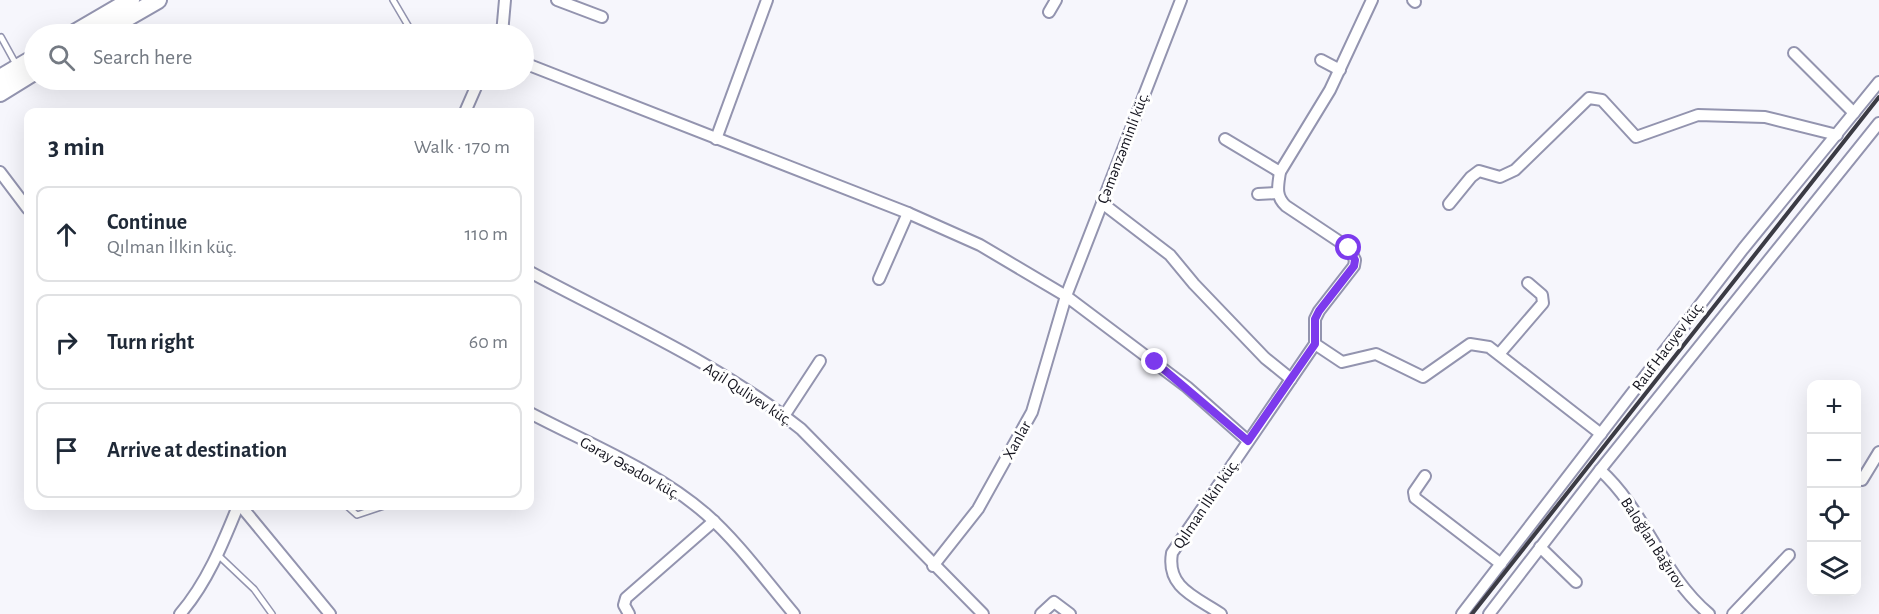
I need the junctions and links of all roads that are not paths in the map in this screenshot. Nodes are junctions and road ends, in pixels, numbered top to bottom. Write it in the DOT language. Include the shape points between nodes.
graph roads {
  1 [pos="131,0"];
  2 [pos="158,0"];
  3 [pos="393,0"];
  4 [pos="505,0"];
  5 [pos="557,0"];
  6 [pos="767,0"];
  7 [pos="1056,0"];
  8 [pos="1181,0"];
  9 [pos="1372,0"];
  10 [pos="1049,12"];
  11 [pos="602,17"];
  12 [pos="90,24"];
  13 [pos="116,24"];
  14 [pos="407,24"];
  15 [pos="503,24"];
  16 [pos="1,37"];
  17 [pos="1794,53"];
  18 [pos="1321,60"];
  19 [pos="24,64"];
  20 [pos="18,67"];
  21 [pos="534,67"];
  22 [pos="1340,70"];
  23 [pos="0,78"];
  24 [pos="24,78"];
  25 [pos="1879,82"];
  26 [pos="475,90"];
  27 [pos="0,93"];
  28 [pos="467,108"];
  29 [pos="1854,113"];
  30 [pos="1877,129"];
  31 [pos="1837,135"];
  32 [pos="716,139"];
  33 [pos="1225,139"];
  34 [pos="1280,171"];
  35 [pos="0,172"];
  36 [pos="1277,193"];
  37 [pos="1258,194"];
  38 [pos="1102,203"];
  39 [pos="24,204"];
  40 [pos="1449,204"];
  41 [pos="908,213"];
  42 [pos="534,274"];
  43 [pos="879,279"];
  44 [pos="1528,283"];
  45 [pos="1066,296"];
  46 [pos="1315,344"];
  47 [pos="1500,353"];
  48 [pos="820,361"];
  49 [pos="1291,379"];
  50 [pos="534,415"];
  51 [pos="784,416"];
  52 [pos="1601,434"];
  53 [pos="1248,441"];
  54 [pos="1879,452"];
  55 [pos="1600,470"];
  56 [pos="1425,476"];
  57 [pos="1862,480"];
  58 [pos="238,510"];
  59 [pos="243,510"];
  60 [pos="351,510"];
  61 [pos="372,510"];
  62 [pos="714,521"];
  63 [pos="1540,547"];
  64 [pos="218,554"];
  65 [pos="1789,555"];
  66 [pos="1501,564"];
  67 [pos="933,566"];
  68 [pos="1576,582"];
  69 [pos="180,614"];
  70 [pos="272,614"];
  71 [pos="330,614"];
  72 [pos="629,614"];
  73 [pos="794,614"];
  74 [pos="983,614"];
  75 [pos="1041,614"];
  76 [pos="1070,614"];
  77 [pos="1221,614"];
  78 [pos="1462,614"];
  79 [pos="1489,614"];
  80 [pos="1709,614"];
  81 [pos="1733,614"];
  1 -- 12 [label="main road"];
  2 -- 13 [label="main road"];
  3 -- 14 [label="lane"];
  4 -- 15 [label="street"];
  5 -- 11 [label="street"];
  6 -- 32 [label="street"];
  7 -- 10 [label="street"];
  8 -- 38 [label="street, Çəmənzəminli küç."];
  9 -- 22 [label="street"];
  16 -- 20 [label="lane"];
  17 -- 29 [label="street"];
  18 -- 22 [label="street"];
  19 -- 20 [label="main road"];
  20 -- 23 [label="main road"];
  21 -- 32 [label="street"];
  22 -- 34 [label="street"];
  24 -- 27 [label="main road"];
  25 -- 29 [label="street, Rauf Hacıyev küç."];
  26 -- 28 [label="street"];
  29 -- 31 [label="street, Rauf Hacıyev küç."];
  30 -- 55 [label="street, Rauf Hacıyev küç."];
  31 -- 40 [label="street" via="1765,117 1698,115 1636,137 1602,100 1589,98 1515,170 1500,177 1479,171"];
  31 -- 52 [label="street, Rauf Hacıyev küç." via="1743,249"];
  32 -- 41 [label="street"];
  33 -- 34 [label="street"];
  34 -- 36 [label="street"];
  35 -- 39 [label="street"];
  36 -- 37 [label="street"];
  36 -- 46 [label="street" via="1286,206 1349,248 1355,260 1315,319"];
  38 -- 45 [label="street, Çəmənzəminli küç."];
  38 -- 49 [label="street" via="1170,255 1257,350"];
  41 -- 43 [label="street"];
  41 -- 45 [label="street" via="980,245"];
  42 -- 51 [label="street, Aqil Quliyev küç." via="719,374"];
  44 -- 47 [label="street" via="1542,295 1543,303"];
  45 -- 53 [label="street" via="1187,387"];
  45 -- 67 [label="street, Xanlar" via="1032,412 978,509"];
  46 -- 47 [label="street" via="1342,362 1376,354 1423,377 1470,344"];
  46 -- 49 [label="street, Qılman İlkin küç."];
  47 -- 52 [label="street"];
  48 -- 51 [label="street"];
  49 -- 53 [label="street, Qılman İlkin küç."];
  50 -- 62 [label="street, Gəray Əsədov küç." via="664,483"];
  51 -- 67 [label="street, Aqil Quliyev küç."];
  52 -- 66 [label="street, Rauf Hacıyev küç."];
  53 -- 77 [label="street, Qılman İlkin küç." via="1172,554 1170,569 1182,588"];
  54 -- 57 [label="street"];
  55 -- 63 [label="street, Rauf Hacıyev küç."];
  55 -- 80 [label="street, Baloğlan Bağırov" via="1617,488 1676,580"];
  56 -- 66 [label="street" via="1414,492 1415,498"];
  58 -- 64 [label="street"];
  59 -- 71 [label="street"];
  60 -- 61 [label="lane" via="357,515"];
  62 -- 72 [label="street" via="626,598 624,605"];
  62 -- 73 [label="street, Gəray Əsədov küç."];
  63 -- 68 [label="street"];
  63 -- 79 [label="street, Rauf Hacıyev küç."];
  64 -- 69 [label="street"];
  64 -- 70 [label="lane" via="254,589"];
  65 -- 81 [label="street"];
  66 -- 78 [label="street, Rauf Hacıyev küç."];
  67 -- 74 [label="street, Aqil Quliyev küç."];
  75 -- 76 [label="street" via="1054,602"];
}
